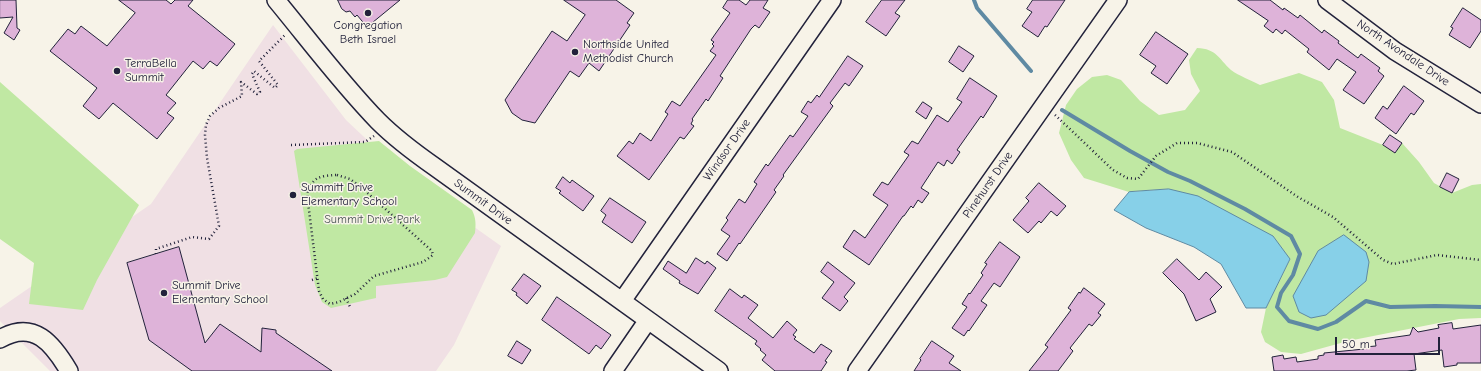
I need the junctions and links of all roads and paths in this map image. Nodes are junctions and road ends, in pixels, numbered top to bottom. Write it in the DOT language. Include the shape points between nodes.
graph roads {
  1 [pos="276,0"];
  2 [pos="832,0"];
  3 [pos="1118,0"];
  4 [pos="1327,0"];
  5 [pos="286,34"];
  6 [pos="1481,104"];
  7 [pos="1053,114"];
  8 [pos="376,135"];
  9 [pos="291,145"];
  10 [pos="156,254"];
  11 [pos="1481,260"];
  12 [pos="318,278"];
  13 [pos="312,280"];
  14 [pos="346,298"];
  15 [pos="622,301"];
  16 [pos="350,307"];
  17 [pos="648,320"];
  18 [pos="0,339"];
  19 [pos="69,371"];
  20 [pos="613,371"];
  21 [pos="719,371"];
  22 [pos="857,371"];
  1 -- 15 [label="street, Summit Drive" via="378,120 393,134 428,162"];
  2 -- 15 [label="street, Windsor Drive"];
  3 -- 22 [label="street, Pinehurst Drive"];
  4 -- 6 [label="street, North Avondale Drive" via="1395,50"];
  5 -- 10 [label="path" via="259,61 278,85 275,88 254,71 252,74 260,92 258,94 241,82 242,96 219,108 210,116 206,125 206,150 219,226 209,239 192,237 156,249"];
  7 -- 11 [label="path" via="1113,170 1126,178 1138,179 1156,156 1177,143 1197,143 1232,152 1298,197 1333,217 1383,260 1393,264 1437,255"];
  8 -- 9 [label="path" via="365,142"];
  12 -- 13 [label="path"];
  12 -- 14 [label="path" via="323,300 330,304"];
  12 -- 14 [label="path" via="307,194 310,184 321,176 337,175 350,179 362,188 432,251 433,255 423,262 374,276 355,294"];
  14 -- 16 [label="path"];
  15 -- 17 [label="street, Summit Drive"];
  17 -- 20 [label="street"];
  17 -- 21 [label="street, Summit Drive"];
  18 -- 19 [label="street" via="8,334 24,331 36,334 46,339 58,352"];
}
